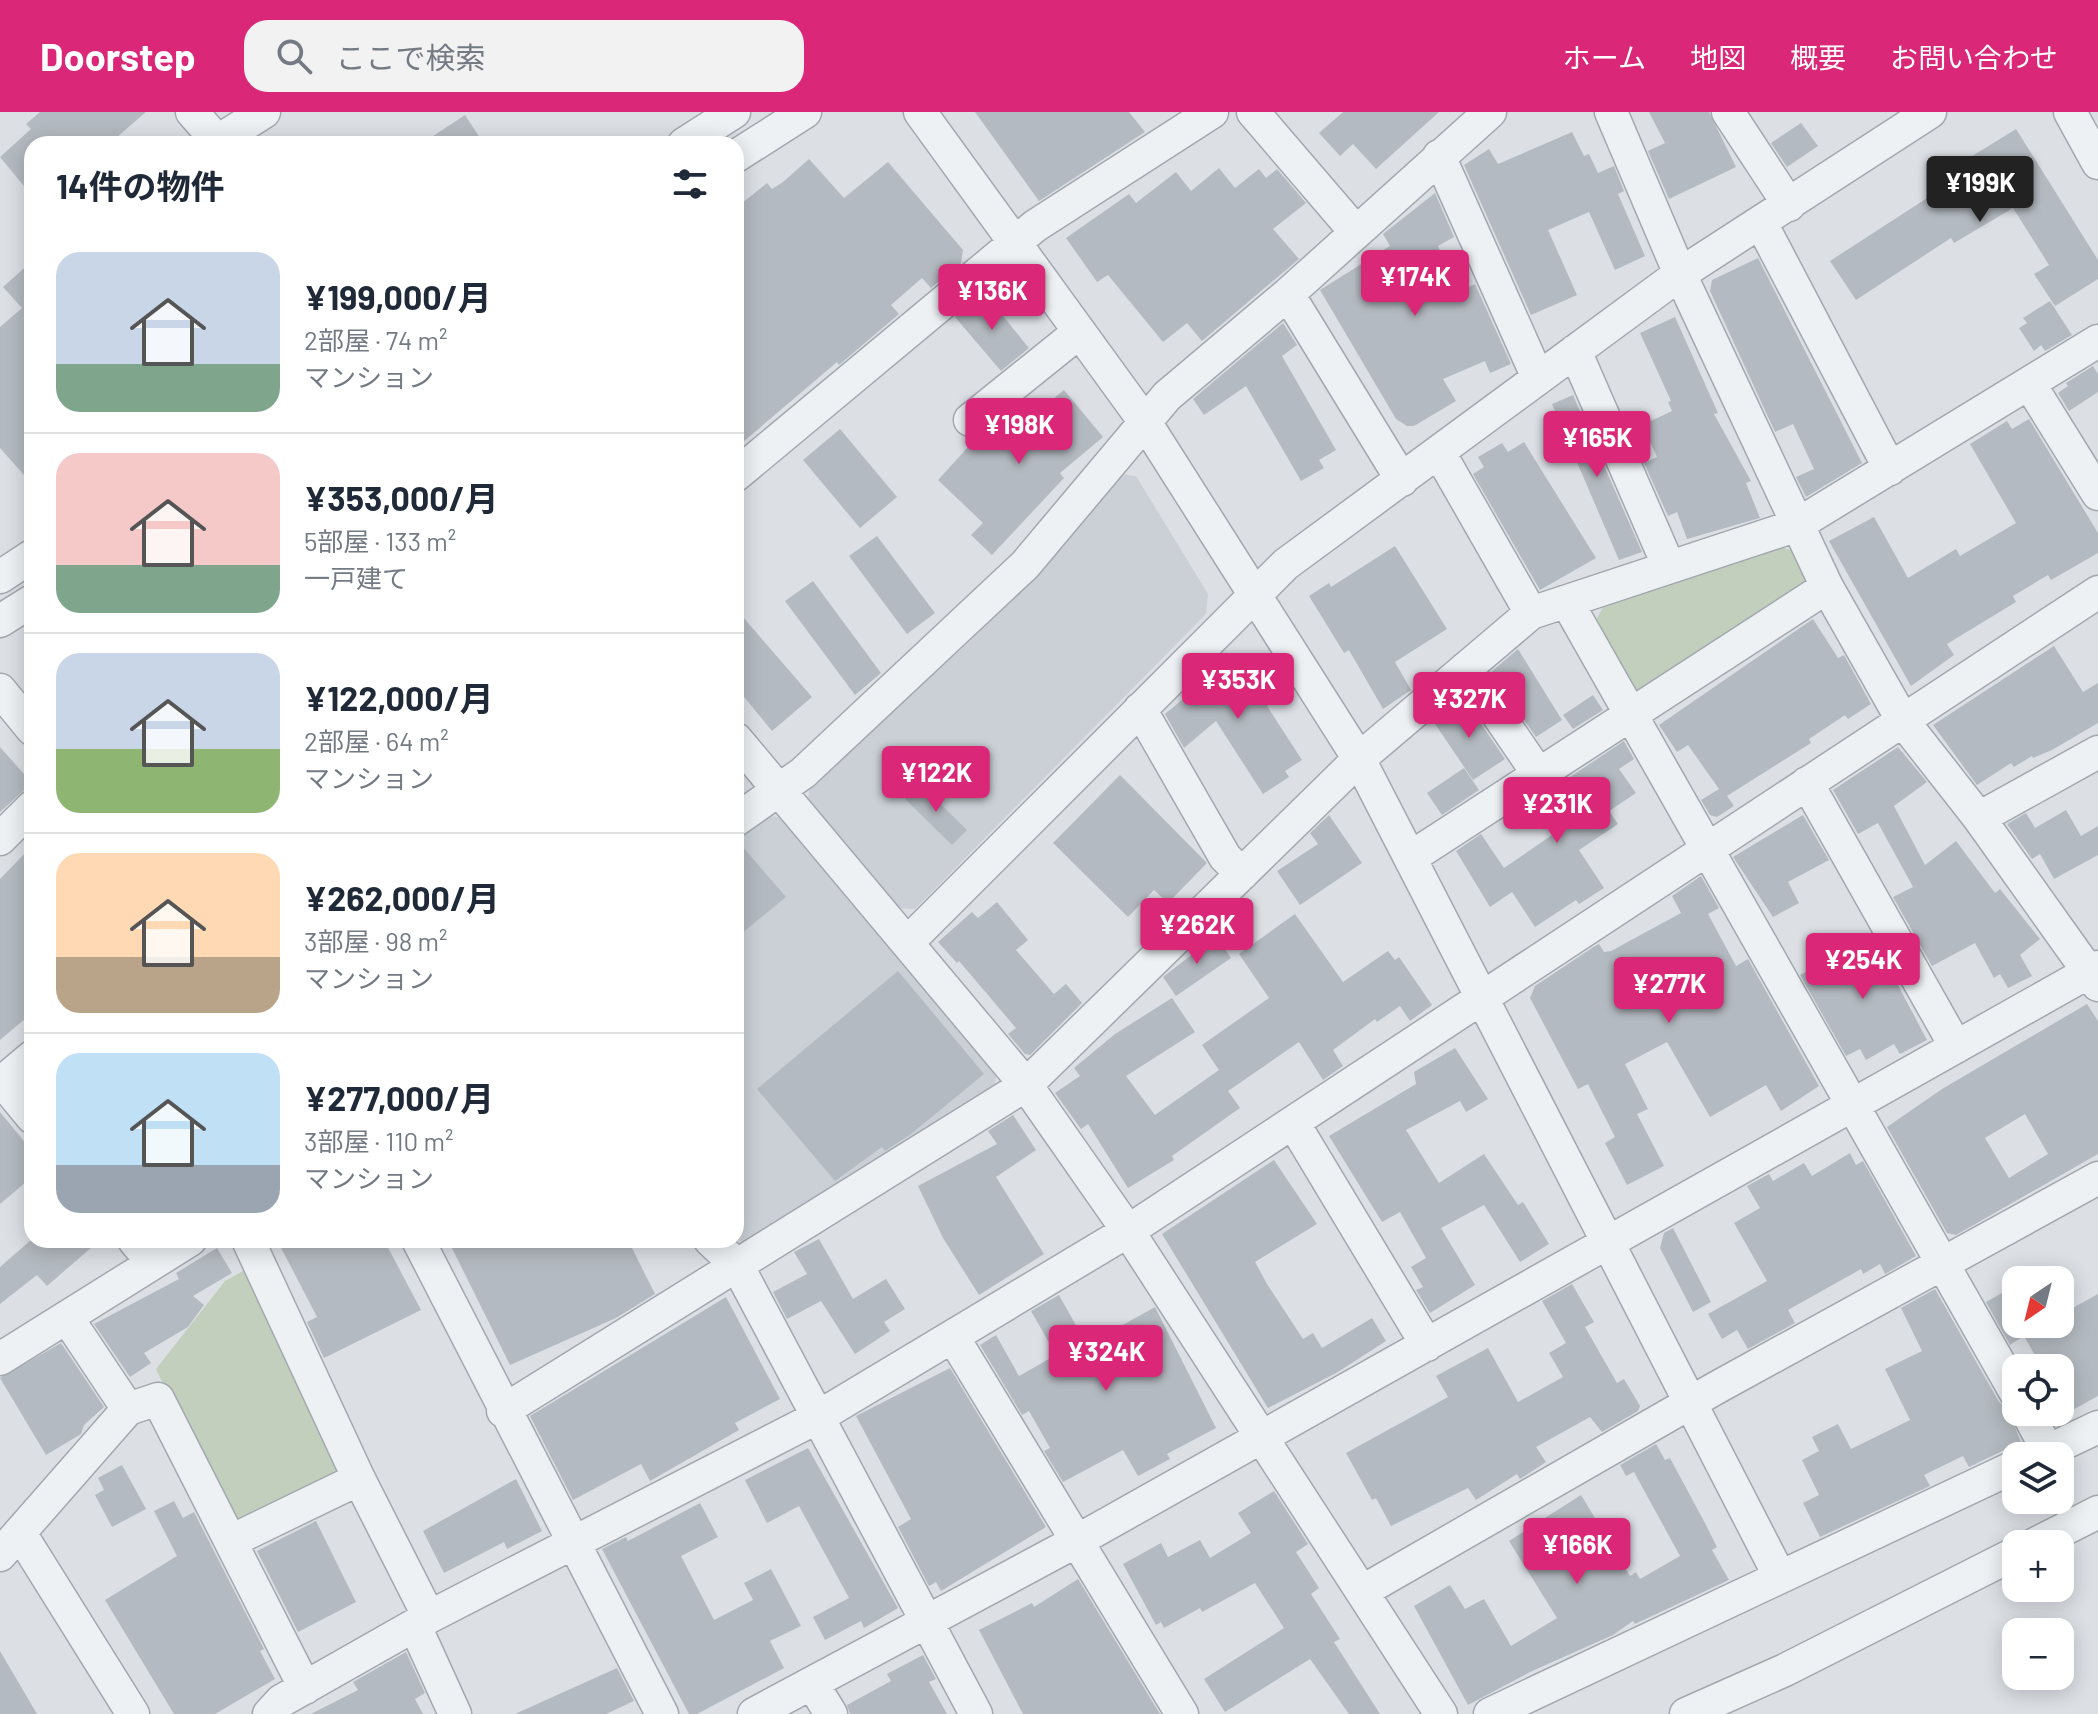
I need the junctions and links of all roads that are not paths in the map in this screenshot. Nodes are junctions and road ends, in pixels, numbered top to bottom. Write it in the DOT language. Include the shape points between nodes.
graph roads {
  1 [pos="192,112"];
  2 [pos="264,112"];
  3 [pos="734,112"];
  4 [pos="805,112"];
  5 [pos="920,112"];
  6 [pos="1212,112"];
  7 [pos="1253,112"];
  8 [pos="1490,112"];
  9 [pos="1611,112"];
  10 [pos="1728,112"];
  11 [pos="1930,112"];
  12 [pos="2070,112"];
  13 [pos="213,136"];
  14 [pos="229,136"];
  15 [pos="696,136"];
  16 [pos="744,151"];
  17 [pos="1439,156"];
  18 [pos="2098,163"];
  19 [pos="1789,205"];
  20 [pos="1761,223"];
  21 [pos="1355,231"];
  22 [pos="1014,244"];
  23 [pos="1680,274"];
  24 [pos="1288,294"];
  25 [pos="1078,333"];
  26 [pos="2098,341"];
  27 [pos="1575,351"];
  28 [pos="1538,378"];
  29 [pos="2029,383"];
  30 [pos="970,420"];
  31 [pos="1145,422"];
  32 [pos="1440,454"];
  33 [pos="744,468"];
  34 [pos="1890,469"];
  35 [pos="1402,480"];
  36 [pos="2098,494"];
  37 [pos="1795,526"];
  38 [pos="24,561"];
  39 [pos="1669,567"];
  40 [pos="0,577"];
  41 [pos="1827,587"];
  42 [pos="2098,592"];
  43 [pos="1253,596"];
  44 [pos="1567,602"];
  45 [pos="24,606"];
  46 [pos="1531,613"];
  47 [pos="0,621"];
  48 [pos="1466,668"];
  49 [pos="0,690"];
  50 [pos="1140,709"];
  51 [pos="1631,713"];
  52 [pos="24,719"];
  53 [pos="1903,721"];
  54 [pos="744,748"];
  55 [pos="2098,752"];
  56 [pos="1359,759"];
  57 [pos="1539,775"];
  58 [pos="1807,783"];
  59 [pos="779,789"];
  60 [pos="744,814"];
  61 [pos="24,815"];
  62 [pos="1979,818"];
  63 [pos="0,839"];
  64 [pos="1706,848"];
  65 [pos="1410,858"];
  66 [pos="1242,874"];
  67 [pos="907,943"];
  68 [pos="2095,975"];
  69 [pos="1481,996"];
  70 [pos="1956,1047"];
  71 [pos="24,1064"];
  72 [pos="1,1083"];
  73 [pos="1026,1085"];
  74 [pos="1853,1105"];
  75 [pos="24,1108"];
  76 [pos="1294,1124"];
  77 [pos="2098,1178"];
  78 [pos="1128,1231"];
  79 [pos="1607,1242"];
  80 [pos="252,1248"];
  81 [pos="422,1248"];
  82 [pos="719,1248"];
  83 [pos="144,1252"];
  84 [pos="1944,1264"];
  85 [pos="737,1265"];
  86 [pos="68,1319"];
  87 [pos="953,1337"];
  88 [pos="1427,1345"];
  89 [pos="0,1359"];
  90 [pos="2002,1368"];
  91 [pos="1690,1403"];
  92 [pos="128,1409"];
  93 [pos="503,1411"];
  94 [pos="818,1417"];
  95 [pos="2098,1427"];
  96 [pos="1260,1438"];
  97 [pos="2066,1442"];
  98 [pos="2002,1473"];
  99 [pos="359,1479"];
  100 [pos="2098,1512"];
  101 [pos="2063,1530"];
  102 [pos="231,1541"];
  103 [pos="571,1542"];
  104 [pos="1075,1542"];
  105 [pos="10,1544"];
  106 [pos="2002,1560"];
  107 [pos="1780,1577"];
  108 [pos="1363,1591"];
  109 [pos="422,1622"];
  110 [pos="928,1623"];
  111 [pos="812,1683"];
  112 [pos="305,1688"];
  113 [pos="133,1714"];
  114 [pos="269,1714"];
  115 [pos="455,1714"];
  116 [pos="662,1714"];
  117 [pos="754,1714"];
  118 [pos="831,1714"];
  119 [pos="976,1714"];
  120 [pos="1182,1714"];
  121 [pos="1441,1714"];
  122 [pos="1490,1714"];
  123 [pos="1686,1714"];
  1 -- 13 [label="street"];
  2 -- 14 [label="street"];
  3 -- 15 [label="street"];
  4 -- 16 [label="street"];
  5 -- 22 [label="street"];
  6 -- 22 [label="street"];
  7 -- 21 [label="street"];
  8 -- 17 [label="street"];
  9 -- 23 [label="street"];
  10 -- 19 [label="street"];
  11 -- 19 [label="street"];
  12 -- 18 [label="street"];
  17 -- 21 [label="street"];
  17 -- 28 [label="street"];
  19 -- 20 [label="street"];
  20 -- 23 [label="street"];
  20 -- 34 [label="street"];
  21 -- 24 [label="street"];
  22 -- 25 [label="street"];
  22 -- 33 [label="street"];
  23 -- 27 [label="street"];
  23 -- 37 [label="street"];
  24 -- 31 [label="street" via="1167,396"];
  24 -- 35 [label="street"];
  25 -- 30 [label="street"];
  25 -- 31 [label="street"];
  26 -- 29 [label="street"];
  27 -- 28 [label="street"];
  27 -- 39 [label="street"];
  28 -- 32 [label="street"];
  29 -- 34 [label="street"];
  29 -- 36 [label="street"];
  31 -- 43 [label="street"];
  31 -- 59 [label="street" via="1025,565 803,773"];
  32 -- 35 [label="street"];
  32 -- 46 [label="street"];
  34 -- 37 [label="street"];
  35 -- 43 [label="street" via="1286,564"];
  37 -- 39 [label="street"];
  37 -- 41 [label="street"];
  38 -- 40 [label="street"];
  39 -- 44 [label="street"];
  41 -- 51 [label="street"];
  41 -- 53 [label="street"];
  42 -- 53 [label="street"];
  43 -- 50 [label="street"];
  43 -- 56 [label="street"];
  44 -- 46 [label="street"];
  44 -- 51 [label="street"];
  45 -- 47 [label="street"];
  46 -- 48 [label="street"];
  48 -- 56 [label="street"];
  48 -- 57 [label="street"];
  49 -- 52 [label="street"];
  50 -- 66 [label="street" via="1225,857"];
  50 -- 67 [label="street"];
  51 -- 57 [label="street"];
  51 -- 64 [label="street"];
  53 -- 58 [label="street"];
  53 -- 62 [label="street"];
  54 -- 59 [label="street"];
  55 -- 62 [label="street"];
  56 -- 65 [label="street"];
  56 -- 66 [label="street"];
  57 -- 65 [label="street"];
  58 -- 64 [label="street"];
  58 -- 70 [label="street"];
  59 -- 60 [label="street"];
  59 -- 67 [label="street"];
  61 -- 63 [label="street"];
  62 -- 68 [label="street"];
  64 -- 69 [label="street"];
  64 -- 74 [label="street"];
  65 -- 69 [label="street"];
  66 -- 73 [label="street"];
  67 -- 73 [label="street"];
  68 -- 70 [label="street"];
  69 -- 76 [label="street"];
  69 -- 79 [label="street"];
  70 -- 74 [label="street"];
  71 -- 72 [label="street"];
  72 -- 75 [label="street"];
  73 -- 78 [label="street"];
  73 -- 85 [label="street"];
  74 -- 79 [label="street"];
  74 -- 84 [label="street"];
  76 -- 78 [label="street"];
  76 -- 88 [label="street"];
  77 -- 84 [label="street"];
  78 -- 87 [label="street"];
  78 -- 96 [label="street"];
  79 -- 88 [label="street"];
  79 -- 91 [label="street"];
  80 -- 99 [label="street"];
  81 -- 93 [label="street"];
  82 -- 85 [label="street"];
  83 -- 86 [label="street"];
  84 -- 90 [label="street"];
  84 -- 91 [label="street"];
  85 -- 93 [label="street"];
  85 -- 94 [label="street"];
  86 -- 89 [label="street"];
  86 -- 92 [label="street"];
  87 -- 94 [label="street"];
  87 -- 104 [label="street"];
  88 -- 96 [label="street"];
  91 -- 107 [label="street"];
  91 -- 108 [label="street"];
  92 -- 102 [label="street" via="158,1399"];
  92 -- 105 [label="street"];
  93 -- 103 [label="street"];
  94 -- 103 [label="street"];
  94 -- 110 [label="street"];
  95 -- 97 [label="street"];
  96 -- 104 [label="street"];
  96 -- 108 [label="street"];
  98 -- 107 [label="street"];
  99 -- 102 [label="street"];
  99 -- 109 [label="street"];
  100 -- 101 [label="street"];
  102 -- 112 [label="street"];
  103 -- 109 [label="street"];
  103 -- 116 [label="street"];
  104 -- 110 [label="street"];
  104 -- 120 [label="street"];
  105 -- 113 [label="street"];
  106 -- 123 [label="street"];
  107 -- 122 [label="street"];
  108 -- 121 [label="street"];
  109 -- 112 [label="street"];
  109 -- 115 [label="street"];
  110 -- 111 [label="street"];
  110 -- 119 [label="street"];
  111 -- 117 [label="street"];
  111 -- 118 [label="street"];
  112 -- 114 [label="street"];
}
